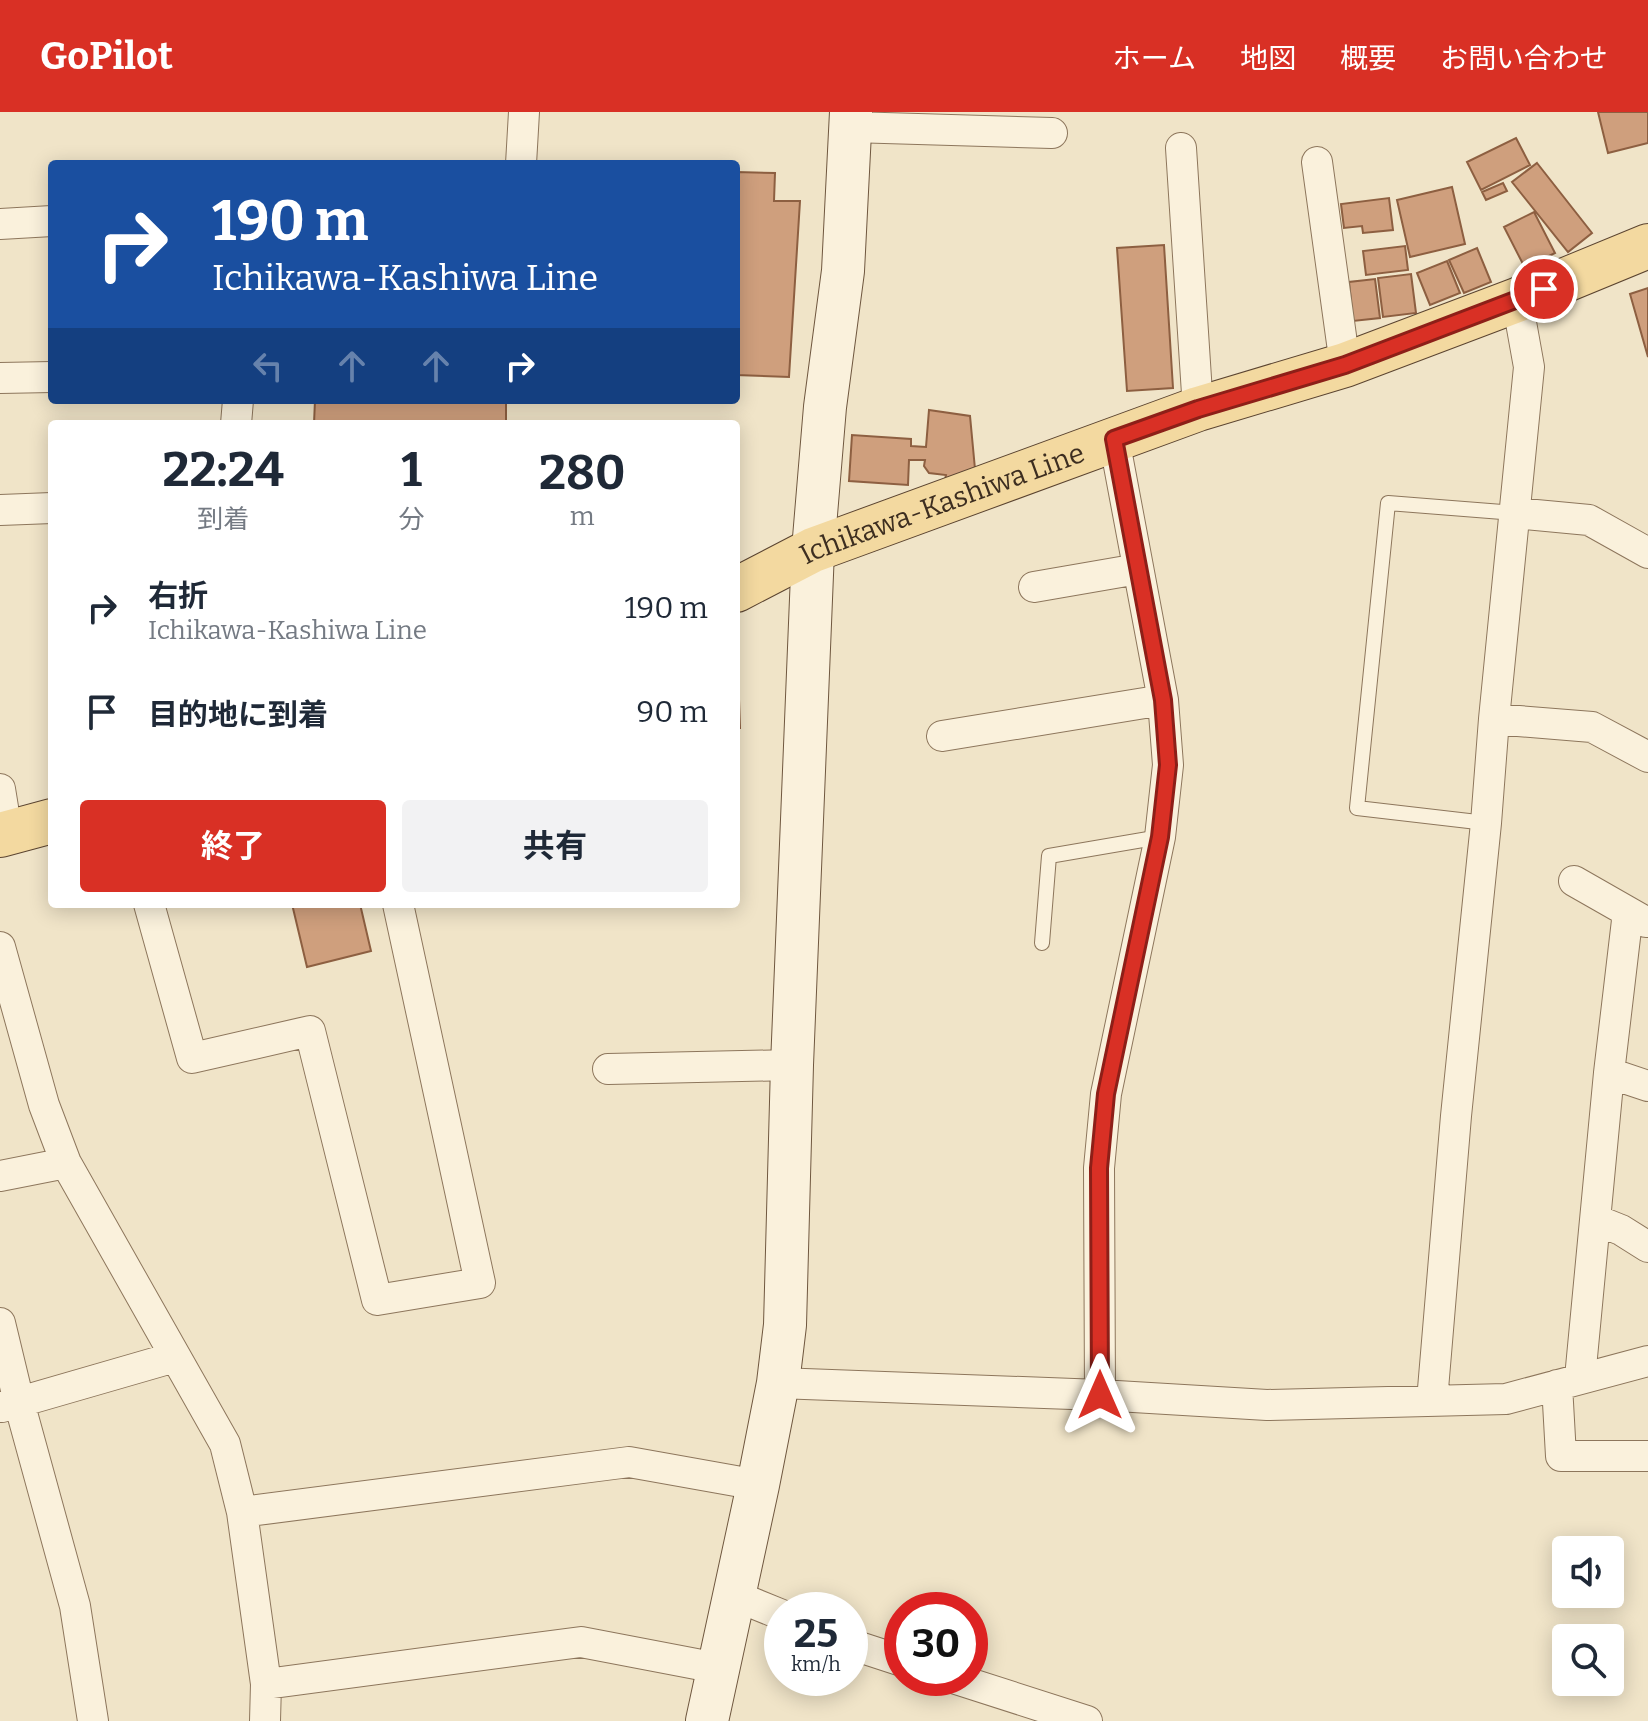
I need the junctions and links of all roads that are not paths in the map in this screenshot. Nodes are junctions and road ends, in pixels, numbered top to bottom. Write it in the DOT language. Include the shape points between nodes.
graph roads {
  1 [pos="524,112"];
  2 [pos="851,120"];
  3 [pos="1052,133"];
  4 [pos="1181,148"];
  5 [pos="521,160"];
  6 [pos="1317,162"];
  7 [pos="48,221"];
  8 [pos="0,224"];
  9 [pos="1648,246"];
  10 [pos="1517,300"];
  11 [pos="1345,365"];
  12 [pos="48,377"];
  13 [pos="0,378"];
  14 [pos="1198,409"];
  15 [pos="1114,439"];
  16 [pos="48,508"];
  17 [pos="0,510"];
  18 [pos="1515,513"];
  19 [pos="813,550"];
  20 [pos="1648,553"];
  21 [pos="1138,569"];
  22 [pos="1034,587"];
  23 [pos="740,588"];
  24 [pos="1163,700"];
  25 [pos="1494,719"];
  26 [pos="942,736"];
  27 [pos="1648,757"];
  28 [pos="0,789"];
  29 [pos="48,822"];
  30 [pos="1486,823"];
  31 [pos="3,834"];
  32 [pos="1160,837"];
  33 [pos="1574,881"];
  34 [pos="150,908"];
  35 [pos="399,908"];
  36 [pos="1638,918"];
  37 [pos="1042,943"];
  38 [pos="0,947"];
  39 [pos="792,1065"];
  40 [pos="608,1069"];
  41 [pos="1609,1073"];
  42 [pos="1648,1086"];
  43 [pos="66,1163"];
  44 [pos="0,1176"];
  45 [pos="1596,1220"];
  46 [pos="1648,1247"];
  47 [pos="0,1323"];
  48 [pos="175,1357"];
  49 [pos="1648,1361"];
  50 [pos="1569,1381"];
  51 [pos="778,1383"];
  52 [pos="1100,1395"];
  53 [pos="1432,1401"];
  54 [pos="10,1405"];
  55 [pos="1648,1456"];
  56 [pos="758,1485"];
  57 [pos="242,1512"];
  58 [pos="733,1595"];
  59 [pos="764,1608"];
  60 [pos="717,1668"];
  61 [pos="266,1684"];
  62 [pos="988,1689"];
  63 [pos="93,1721"];
  64 [pos="265,1721"];
  65 [pos="707,1721"];
  66 [pos="1087,1721"];
  1 -- 5 [label="street"];
  2 -- 3 [label="street"];
  2 -- 19 [label="street" via="843,271"];
  4 -- 14 [label="street"];
  6 -- 11 [label="street"];
  7 -- 8 [label="street"];
  9 -- 10 [label="main road, Ichikawa-Kashiwa Line"];
  10 -- 11 [label="main road, Ichikawa-Kashiwa Line"];
  10 -- 18 [label="street" via="1529,367"];
  11 -- 14 [label="main road, Ichikawa-Kashiwa Line"];
  12 -- 13 [label="street"];
  14 -- 15 [label="main road, Ichikawa-Kashiwa Line"];
  15 -- 19 [label="main road, Ichikawa-Kashiwa Line"];
  15 -- 21 [label="street"];
  16 -- 17 [label="street"];
  18 -- 20 [label="street" via="1589,520"];
  18 -- 25 [label="street"];
  18 -- 30 [label="lane" via="1388,503 1357,808"];
  19 -- 23 [label="main road, Ichikawa-Kashiwa Line"];
  19 -- 39 [label="street"];
  21 -- 22 [label="street"];
  21 -- 24 [label="street"];
  24 -- 26 [label="street"];
  24 -- 32 [label="street" via="1168,765"];
  25 -- 27 [label="street" via="1592,727"];
  25 -- 30 [label="street"];
  28 -- 31 [label="street"];
  29 -- 31 [label="main road"];
  30 -- 53 [label="street"];
  32 -- 37 [label="lane" via="1049,856"];
  32 -- 52 [label="street" via="1106,1094 1099,1168"];
  33 -- 36 [label="street"];
  34 -- 35 [label="street" via="192,1058 310,1031 377,1300 480,1283"];
  36 -- 41 [label="street"];
  38 -- 43 [label="street" via="44,1105"];
  39 -- 40 [label="street"];
  39 -- 51 [label="street" via="785,1325"];
  41 -- 42 [label="street"];
  41 -- 45 [label="street"];
  43 -- 44 [label="street"];
  43 -- 48 [label="street"];
  45 -- 46 [label="street"];
  45 -- 50 [label="street"];
  47 -- 54 [label="street"];
  48 -- 54 [label="street"];
  48 -- 57 [label="street" via="225,1444"];
  49 -- 50 [label="street"];
  50 -- 53 [label="street" via="1506,1399"];
  50 -- 55 [label="street" via="1561,1456"];
  51 -- 52 [label="street"];
  51 -- 56 [label="street"];
  52 -- 53 [label="street" via="1267,1405"];
  54 -- 63 [label="street" via="75,1606"];
  56 -- 57 [label="street" via="629,1462"];
  56 -- 58 [label="street"];
  57 -- 61 [label="street"];
  58 -- 59 [label="street"];
  58 -- 60 [label="street"];
  60 -- 61 [label="street" via="581,1642"];
  60 -- 65 [label="street"];
  61 -- 64 [label="street"];
  62 -- 66 [label="street"];
}
